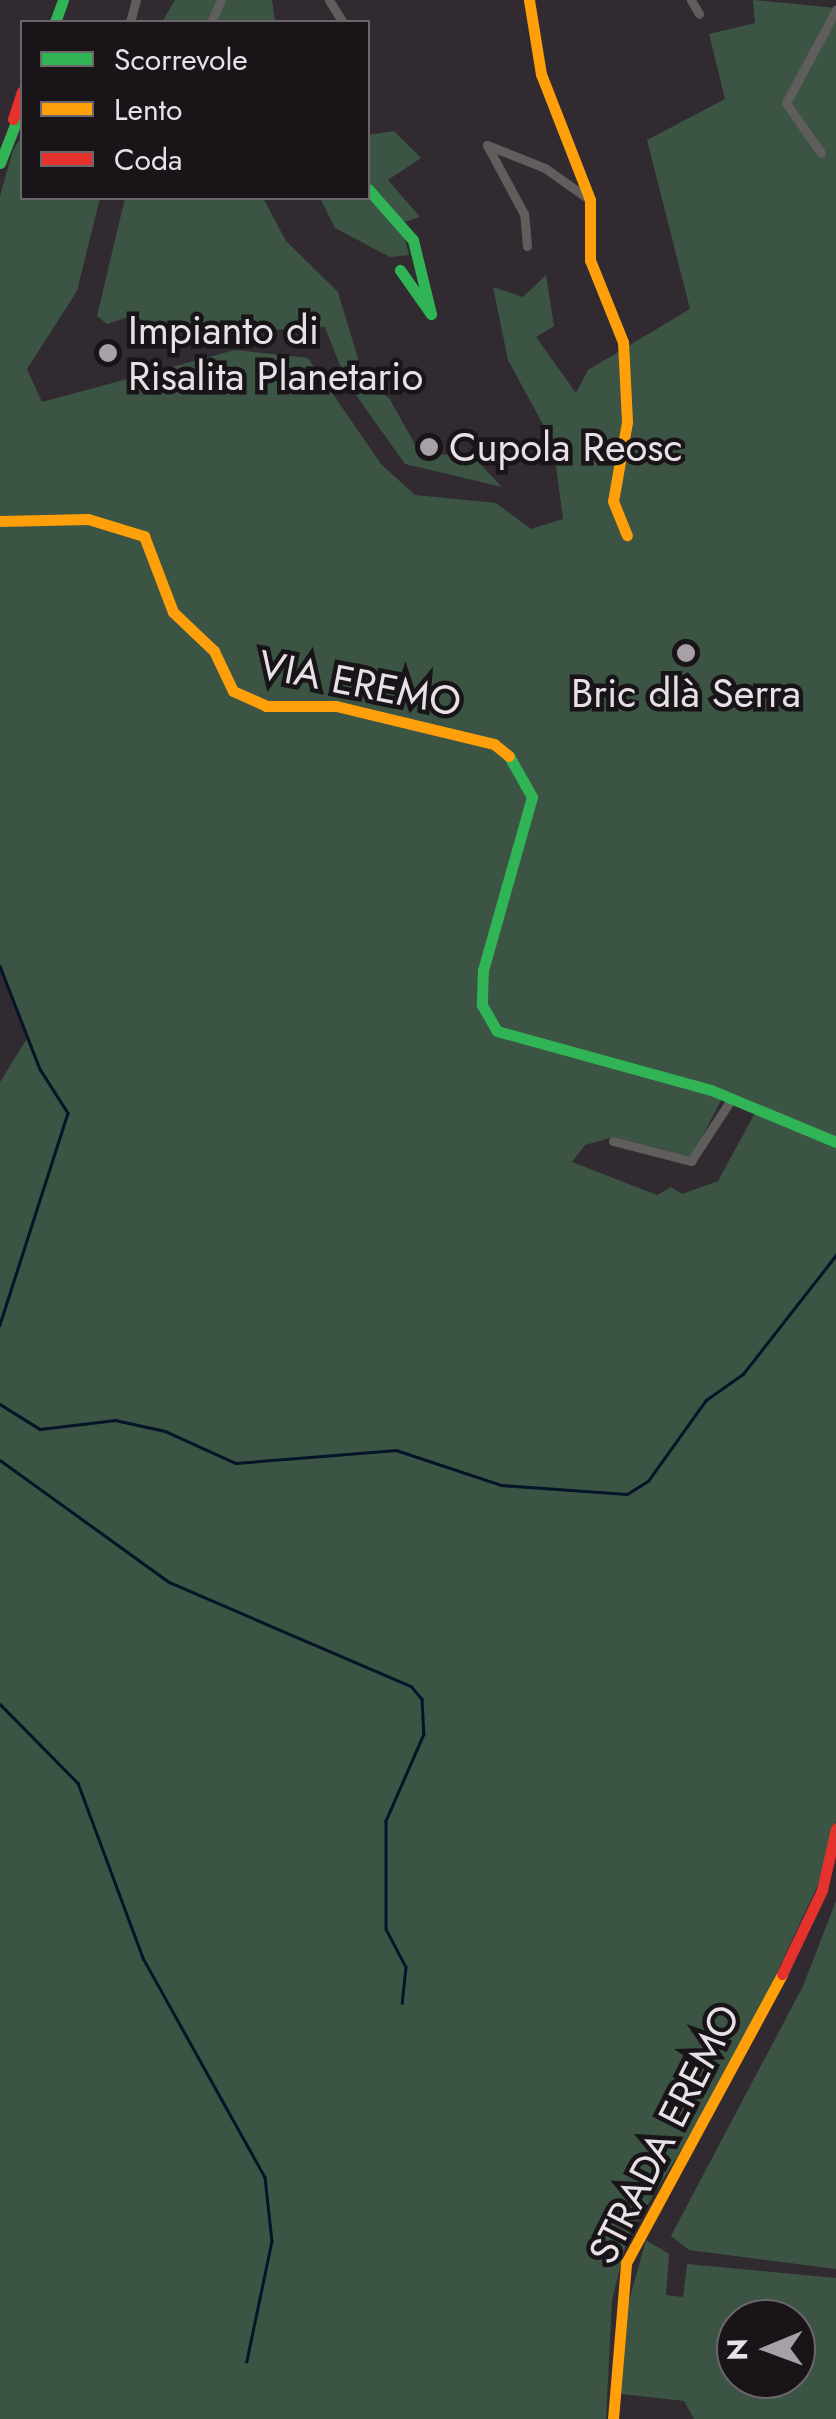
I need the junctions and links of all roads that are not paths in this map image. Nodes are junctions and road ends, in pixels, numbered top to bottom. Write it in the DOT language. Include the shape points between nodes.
graph roads {
  1 [pos="528,0"];
  2 [pos="691,0"];
  3 [pos="836,10"];
  4 [pos="699,14"];
  5 [pos="15,101"];
  6 [pos="821,154"];
  7 [pos="0,164"];
  8 [pos="370,191"];
  9 [pos="590,200"];
  10 [pos="528,246"];
  11 [pos="400,270"];
  12 [pos="0,521"];
  13 [pos="627,535"];
  14 [pos="732,1098"];
  15 [pos="613,1141"];
  16 [pos="836,1142"];
  17 [pos="836,1830"];
  18 [pos="836,1845"];
  19 [pos="836,1868"];
  20 [pos="822,1890"];
  21 [pos="613,2419"];
  1 -- 9 [label="street" via="541,74"];
  2 -- 4 [label="street"];
  3 -- 6 [label="street" via="786,103"];
  5 -- 7 [label="street"];
  8 -- 11 [label="street" via="413,240 431,314"];
  9 -- 10 [label="street" via="546,168 487,145 524,214"];
  9 -- 13 [label="street" via="590,260 624,342 627,422 614,501"];
  12 -- 14 [label="street, VIA EREMO" via="88,519 144,536 173,612 214,651 232,691 266,706 336,706 494,744 521,766 532,797 483,970 482,1005 497,1031"];
  14 -- 15 [label="street" via="691,1160"];
  14 -- 16 [label="street, VIA EREMO"];
  17 -- 18 [label="street, STRADA EREMO"];
  18 -- 20 [label="street, STRADA EREMO"];
  19 -- 20 [label="street, STRADA EREMO"];
  20 -- 21 [label="street, STRADA EREMO" via="690,2161 626,2263"];
}
